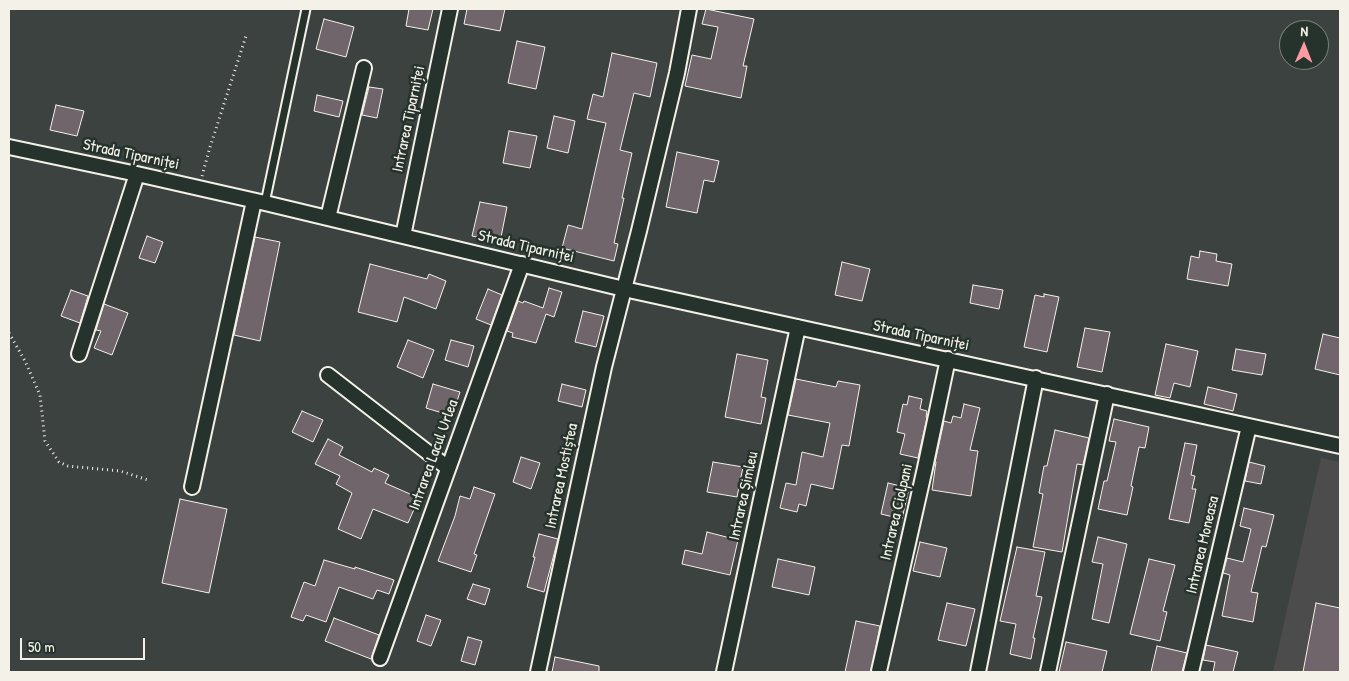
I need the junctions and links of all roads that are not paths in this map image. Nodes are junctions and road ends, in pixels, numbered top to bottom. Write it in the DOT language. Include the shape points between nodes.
graph roads {
  1 [pos="306,9"];
  2 [pos="450,9"];
  3 [pos="690,9"];
  4 [pos="364,68"];
  5 [pos="9,147"];
  6 [pos="137,174"];
  7 [pos="259,202"];
  8 [pos="328,218"];
  9 [pos="403,236"];
  10 [pos="522,264"];
  11 [pos="624,289"];
  12 [pos="798,327"];
  13 [pos="79,354"];
  14 [pos="948,359"];
  15 [pos="328,375"];
  16 [pos="1036,378"];
  17 [pos="1106,394"];
  18 [pos="1249,426"];
  19 [pos="1340,446"];
  20 [pos="448,468"];
  21 [pos="192,487"];
  22 [pos="380,658"];
  23 [pos="879,671"];
  24 [pos="538,672"];
  25 [pos="724,672"];
  26 [pos="978,672"];
  27 [pos="1048,672"];
  28 [pos="1191,672"];
  1 -- 7 [label="lane"];
  2 -- 9 [label="street, Intrarea Tiparniței"];
  3 -- 11 [label="street, Intrarea Mostiștea"];
  4 -- 8 [label="street"];
  5 -- 6 [label="street, Strada Tiparniței"];
  6 -- 7 [label="street, Strada Tiparniței"];
  6 -- 13 [label="street"];
  7 -- 8 [label="street, Strada Tiparniței"];
  7 -- 21 [label="street"];
  8 -- 9 [label="street, Strada Tiparniței"];
  9 -- 10 [label="street, Strada Tiparniței"];
  10 -- 11 [label="street, Strada Tiparniței"];
  10 -- 20 [label="street, Intrarea Lacul Urlea"];
  11 -- 12 [label="street, Strada Tiparniței"];
  11 -- 24 [label="street, Intrarea Mostiștea"];
  12 -- 14 [label="street, Strada Tiparniței"];
  12 -- 25 [label="street, Intrarea Șimleu"];
  14 -- 16 [label="street, Strada Tiparniței"];
  14 -- 23 [label="street, Intrarea Ciolpani"];
  15 -- 20 [label="street"];
  16 -- 17 [label="street, Strada Tiparniței"];
  16 -- 26 [label="street"];
  17 -- 18 [label="street, Strada Tiparniței"];
  17 -- 27 [label="street"];
  18 -- 19 [label="street, Strada Tiparniței"];
  18 -- 28 [label="street, Intrarea Moneasa"];
  20 -- 22 [label="street, Intrarea Lacul Urlea"];
}
